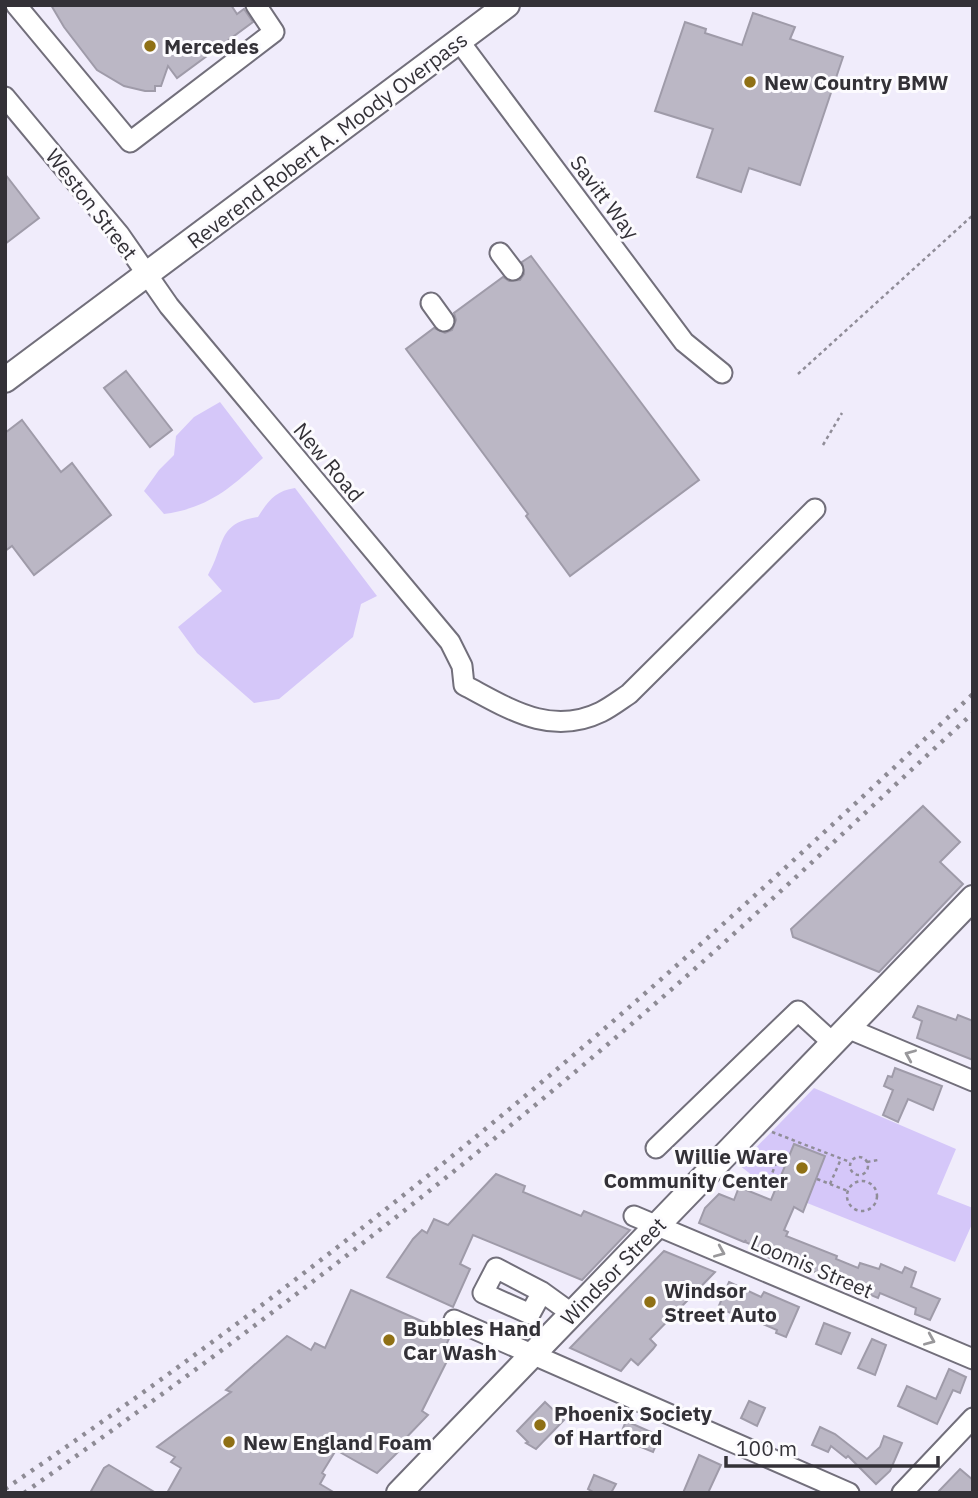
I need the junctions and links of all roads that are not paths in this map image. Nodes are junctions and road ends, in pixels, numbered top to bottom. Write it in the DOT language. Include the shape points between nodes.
graph roads {
  1 [pos="16,5"];
  2 [pos="256,5"];
  3 [pos="507,5"];
  4 [pos="459,41"];
  5 [pos="5,97"];
  6 [pos="500,253"];
  7 [pos="513,270"];
  8 [pos="146,274"];
  9 [pos="431,303"];
  10 [pos="444,321"];
  11 [pos="722,373"];
  12 [pos="5,380"];
  13 [pos="815,509"];
  14 [pos="973,898"];
  15 [pos="840,1035"];
  16 [pos="973,1081"];
  17 [pos="656,1148"];
  18 [pos="634,1216"];
  19 [pos="657,1225"];
  20 [pos="542,1292"];
  21 [pos="570,1313"];
  22 [pos="454,1320"];
  23 [pos="533,1354"];
  24 [pos="973,1359"];
  25 [pos="973,1418"];
  26 [pos="399,1493"];
  27 [pos="849,1493"];
  28 [pos="902,1493"];
  1 -- 2 [label="street" via="130,142 274,32"];
  3 -- 4 [label="main road, Reverend Robert A. Moody Overpass"];
  4 -- 8 [label="main road, Reverend Robert A. Moody Overpass"];
  4 -- 11 [label="street, Savitt Way" via="684,342"];
  5 -- 8 [label="street, Weston Street" via="119,234"];
  6 -- 7 [label="street"];
  8 -- 12 [label="main road, Weston Street"];
  8 -- 13 [label="street, New Road" via="450,642 462,666 464,685 540,721 569,722 601,712 629,694"];
  9 -- 10 [label="street"];
  14 -- 15 [label="main road, Windsor Street"];
  16 -- 15 [label="street, one-way"];
  15 -- 17 [label="street" via="798,1011"];
  15 -- 19 [label="main road, Windsor Street"];
  18 -- 19 [label="street, Loomis Street"];
  19 -- 21 [label="main road, Windsor Street"];
  19 -- 24 [label="street, Loomis Street, one-way"];
  20 -- 21 [label="street"];
  21 -- 23 [label="main road, Windsor Street"];
  22 -- 23 [label="street"];
  23 -- 26 [label="main road, Windsor Street"];
  23 -- 27 [label="street"];
  25 -- 28 [label="street"];
}
